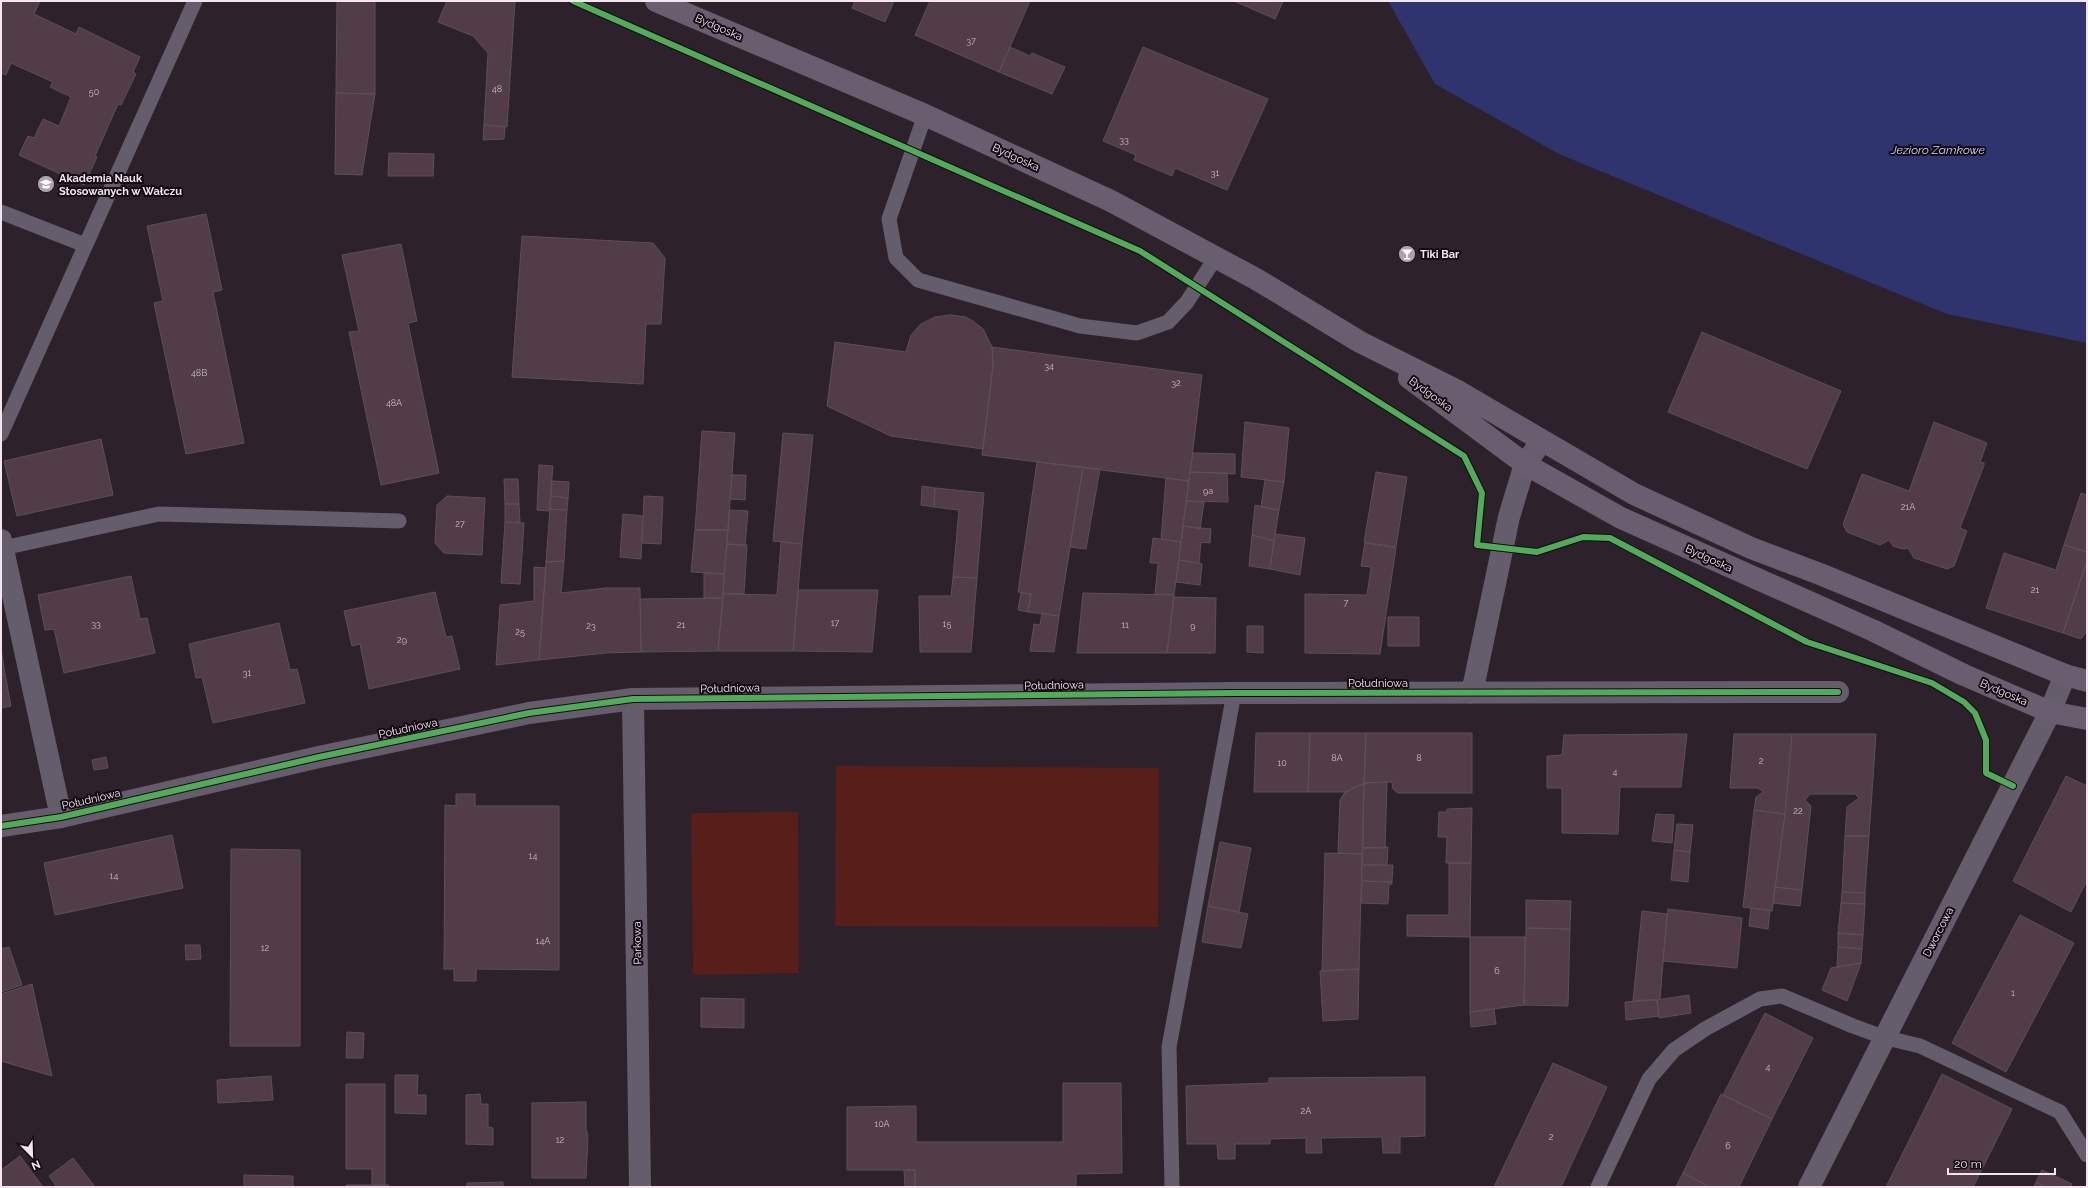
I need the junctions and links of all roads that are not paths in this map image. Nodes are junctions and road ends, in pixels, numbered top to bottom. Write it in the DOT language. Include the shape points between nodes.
graph roads {
  1 [pos="195,1"];
  2 [pos="656,1"];
  3 [pos="925,115"];
  4 [pos="1,212"];
  5 [pos="85,246"];
  6 [pos="1216,257"];
  7 [pos="1360,342"];
  8 [pos="1,434"];
  9 [pos="1542,441"];
  10 [pos="1525,464"];
  11 [pos="399,521"];
  12 [pos="2,544"];
  13 [pos="2065,675"];
  14 [pos="2087,681"];
  15 [pos="1838,692"];
  16 [pos="1234,693"];
  17 [pos="1472,693"];
  18 [pos="633,699"];
  19 [pos="2050,712"];
  20 [pos="2087,719"];
  21 [pos="61,817"];
  22 [pos="1,826"];
  23 [pos="1884,1037"];
  24 [pos="2087,1155"];
  25 [pos="640,1187"];
  26 [pos="1172,1187"];
  27 [pos="1598,1187"];
  28 [pos="1809,1187"];
  1 -- 5 [label="lane"];
  2 -- 3 [label="street, Bydgoska"];
  3 -- 6 [label="street, Bydgoska" via="1111,201"];
  3 -- 6 [label="lane" via="889,219 896,258 918,280 1080,326 1137,333 1168,322 1186,302"];
  4 -- 5 [label="lane"];
  5 -- 8 [label="lane"];
  6 -- 7 [label="street, Bydgoska" via="1256,278"];
  7 -- 9 [label="street, Bydgoska" via="1456,390"];
  7 -- 10 [label="street, Bydgoska"];
  9 -- 10 [label="street"];
  9 -- 13 [label="street, Bydgoska" via="1634,494 1752,548"];
  10 -- 17 [label="street" via="1508,517"];
  10 -- 19 [label="street, Bydgoska" via="1621,518"];
  11 -- 12 [label="lane" via="158,514"];
  12 -- 21 [label="street"];
  13 -- 14 [label="street, Bydgoska"];
  13 -- 19 [label="street, Dworcowa"];
  15 -- 17 [label="street, Południowa"];
  16 -- 17 [label="street, Południowa"];
  16 -- 18 [label="street, Południowa"];
  16 -- 26 [label="lane" via="1169,1047"];
  18 -- 21 [label="street, Południowa" via="529,713 319,757"];
  18 -- 25 [label="street, Parkowa"];
  19 -- 20 [label="street, Bydgoska"];
  19 -- 23 [label="street, Dworcowa"];
  21 -- 22 [label="street, Południowa"];
  23 -- 24 [label="lane" via="1920,1046 2060,1112"];
  23 -- 27 [label="lane" via="1782,996 1760,998 1674,1050 1649,1079"];
  23 -- 28 [label="street, Dworcowa"];
}
